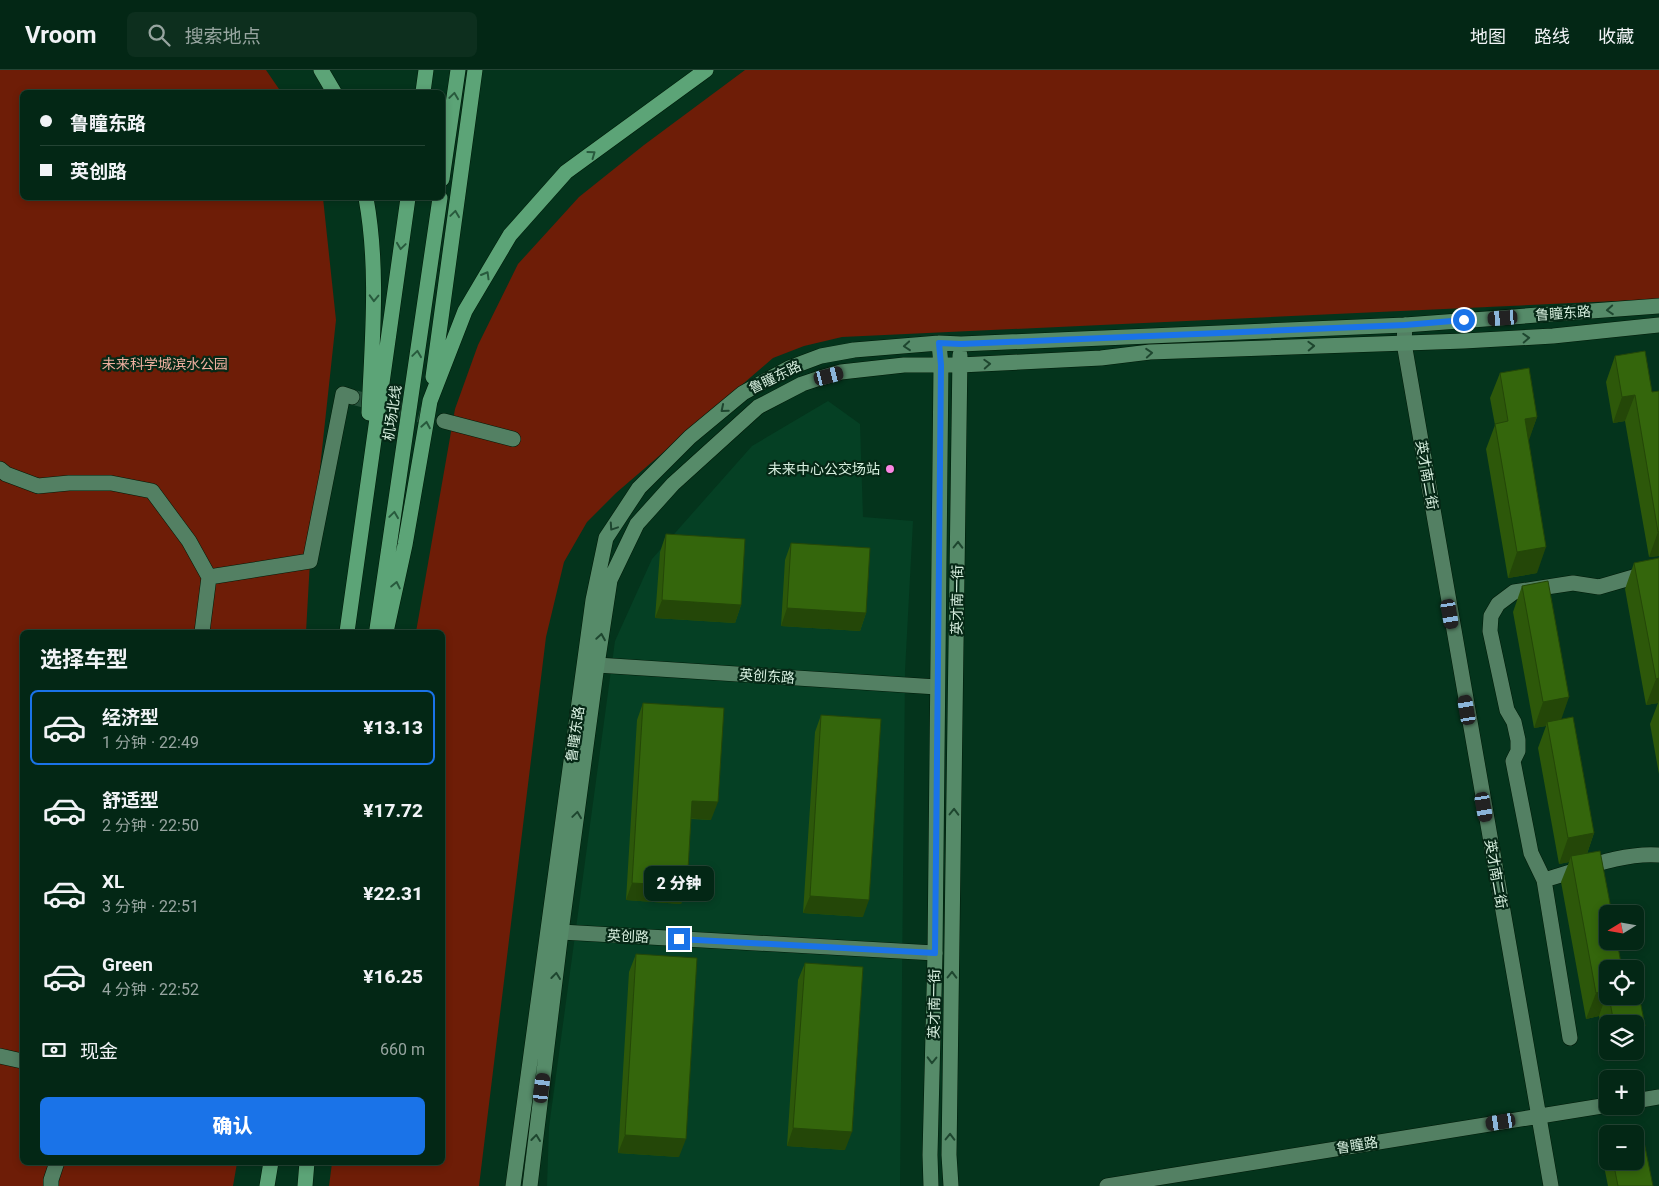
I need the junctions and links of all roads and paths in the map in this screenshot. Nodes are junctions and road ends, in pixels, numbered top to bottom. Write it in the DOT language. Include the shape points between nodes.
graph roads {
  1 [pos="321,70"];
  2 [pos="426,70"];
  3 [pos="458,70"];
  4 [pos="475,70"];
  5 [pos="706,70"];
  6 [pos="333,90"];
  7 [pos="422,90"];
  8 [pos="445,159"];
  9 [pos="366,200"];
  10 [pos="408,200"];
  11 [pos="440,200"];
  12 [pos="1659,306"];
  13 [pos="1405,325"];
  14 [pos="1659,325"];
  15 [pos="939,343"];
  16 [pos="1404,343"];
  17 [pos="961,344"];
  18 [pos="941,365"];
  19 [pos="960,365"];
  20 [pos="352,396"];
  21 [pos="430,401"];
  22 [pos="444,421"];
  23 [pos="513,439"];
  24 [pos="0,469"];
  25 [pos="365,505"];
  26 [pos="1659,572"];
  27 [pos="209,577"];
  28 [pos="202,630"];
  29 [pos="347,630"];
  30 [pos="377,630"];
  31 [pos="386,630"];
  32 [pos="597,665"];
  33 [pos="937,687"];
  34 [pos="1659,855"];
  35 [pos="1544,880"];
  36 [pos="562,932"];
  37 [pos="935,953"];
  38 [pos="1570,1038"];
  39 [pos="0,1056"];
  40 [pos="20,1061"];
  41 [pos="1659,1097"];
  42 [pos="1644,1099"];
  43 [pos="1599,1107"];
  44 [pos="1538,1117"];
  45 [pos="56,1165"];
  46 [pos="270,1165"];
  47 [pos="307,1165"];
  48 [pos="51,1186"];
  49 [pos="267,1186"];
  50 [pos="305,1186"];
  51 [pos="513,1186"];
  52 [pos="530,1186"];
  53 [pos="931,1186"];
  54 [pos="951,1186"];
  55 [pos="1107,1186"];
  56 [pos="1551,1186"];
  1 -- 6 [label="highway"];
  2 -- 7 [label="highway"];
  8 -- 3 [label="highway, one-way"];
  21 -- 4 [label="highway, one-way"];
  21 -- 5 [label="highway, one-way" via="465,311 510,235 566,172"];
  9 -- 25 [label="highway, one-way" via="375,290"];
  10 -- 25 [label="highway, 机场北线, one-way"];
  30 -- 11 [label="highway, 机场北线, one-way"];
  12 -- 13 [label="main road, 鲁瞳东路, one-way"];
  13 -- 16 [label="street, 英才南二街"];
  13 -- 17 [label="main road, 鲁瞳东路"];
  16 -- 14 [label="main road, 鲁瞳东路, one-way" via="1553,336"];
  15 -- 17 [label="main road, 鲁瞳东路"];
  15 -- 18 [label="main road, 英才南一街"];
  15 -- 51 [label="main road, 鲁瞳东路, one-way" via="821,356 789,368 743,393 690,437 639,488 606,538 593,600"];
  19 -- 16 [label="main road, 鲁瞳东路, one-way" via="1101,358 1150,352"];
  16 -- 44 [label="street, 英才南二街"];
  17 -- 19 [label="main road, 英才南一街"];
  18 -- 19 [label="main road, 鲁瞳东路"];
  32 -- 18 [label="main road, 鲁瞳东路, one-way" via="610,580 637,524 672,484 758,407 802,384 841,372 904,365"];
  18 -- 33 [label="main road, 英才南一街"];
  54 -- 19 [label="main road, 英才南一街, one-way"];
  20 -- 27 [label="street" via="343,394 310,561"];
  31 -- 21 [label="highway, one-way"];
  22 -- 23 [label="street"];
  24 -- 27 [label="street" via="38,486 111,483 152,491 189,541"];
  25 -- 29 [label="highway, 机场北线"];
  26 -- 35 [label="street" via="1600,587 1573,583 1514,592 1498,604 1490,616 1490,631 1506,710 1514,722 1518,740 1513,762 1530,853"];
  27 -- 28 [label="street"];
  32 -- 33 [label="street, 英创东路"];
  36 -- 32 [label="main road, 鲁瞳东路, one-way"];
  33 -- 37 [label="main road, 英才南一街"];
  34 -- 35 [label="street" via="1624,857"];
  35 -- 38 [label="street"];
  36 -- 37 [label="street, 英创路"];
  52 -- 36 [label="main road, 鲁瞳东路, one-way"];
  37 -- 53 [label="main road, 英才南一街, one-way"];
  39 -- 40 [label="street"];
  41 -- 42 [label="street"];
  43 -- 44 [label="street, 鲁瞳路"];
  44 -- 55 [label="street, 鲁瞳路"];
  44 -- 56 [label="street, 英才南二街"];
  45 -- 48 [label="street"];
  46 -- 49 [label="highway"];
  47 -- 50 [label="highway"];
}
